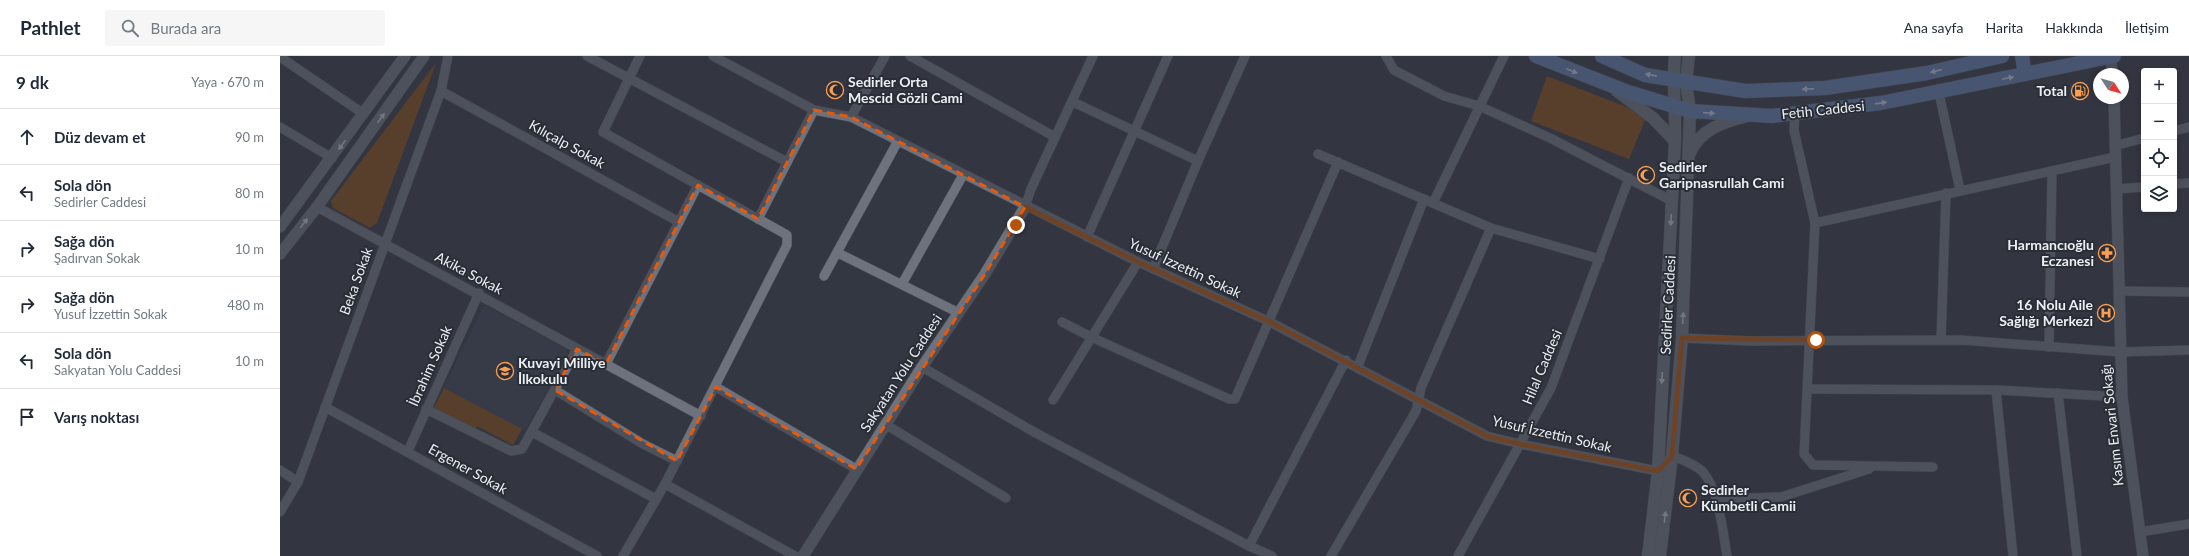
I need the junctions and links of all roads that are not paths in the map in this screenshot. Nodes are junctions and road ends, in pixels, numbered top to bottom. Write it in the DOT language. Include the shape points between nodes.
graph roads {
  1 [pos="405,56"];
  2 [pos="424,56"];
  3 [pos="448,56"];
  4 [pos="587,56"];
  5 [pos="640,56"];
  6 [pos="713,56"];
  7 [pos="885,56"];
  8 [pos="910,56"];
  9 [pos="1093,56"];
  10 [pos="1168,56"];
  11 [pos="1245,56"];
  12 [pos="1386,56"];
  13 [pos="1504,56"];
  14 [pos="1536,56"];
  15 [pos="1602,56"];
  16 [pos="1675,56"];
  17 [pos="1689,56"];
  18 [pos="2002,56"];
  19 [pos="2022,56"];
  20 [pos="2112,56"];
  21 [pos="280,57"];
  22 [pos="291,59"];
  23 [pos="1965,60"];
  24 [pos="2112,68"];
  25 [pos="2025,74"];
  26 [pos="629,78"];
  27 [pos="1679,80"];
  28 [pos="1611,86"];
  29 [pos="441,91"];
  30 [pos="1939,93"];
  31 [pos="1073,102"];
  32 [pos="2114,104"];
  33 [pos="1479,106"];
  34 [pos="1676,107"];
  35 [pos="814,110"];
  36 [pos="1690,111"];
  37 [pos="1795,112"];
  38 [pos="364,114"];
  39 [pos="1750,115"];
  40 [pos="851,117"];
  41 [pos="280,127"];
  42 [pos="2189,127"];
  43 [pos="2177,130"];
  44 [pos="1134,131"];
  45 [pos="1055,137"];
  46 [pos="2141,139"];
  47 [pos="898,141"];
  48 [pos="1675,141"];
  49 [pos="2114,146"];
  50 [pos="1318,154"];
  51 [pos="1689,156"];
  52 [pos="2115,157"];
  53 [pos="332,158"];
  54 [pos="1198,161"];
  55 [pos="787,162"];
  56 [pos="1338,162"];
  57 [pos="2052,171"];
  58 [pos="963,175"];
  59 [pos="1629,178"];
  60 [pos="2189,183"];
  61 [pos="2177,184"];
  62 [pos="698,185"];
  63 [pos="2141,187"];
  64 [pos="1960,190"];
  65 [pos="2117,190"];
  66 [pos="1946,193"];
  67 [pos="1424,199"];
  68 [pos="1672,201"];
  69 [pos="1433,202"];
  70 [pos="317,207"];
  71 [pos="1025,207"];
  72 [pos="758,219"];
  73 [pos="679,222"];
  74 [pos="1815,223"];
  75 [pos="280,227"];
  76 [pos="1491,228"];
  77 [pos="1087,237"];
  78 [pos="385,244"];
  79 [pos="838,253"];
  80 [pos="280,254"];
  81 [pos="1600,259"];
  82 [pos="1138,262"];
  83 [pos="1153,269"];
  84 [pos="824,276"];
  85 [pos="902,284"];
  86 [pos="2120,291"];
  87 [pos="2189,292"];
  88 [pos="478,293"];
  89 [pos="959,313"];
  90 [pos="1268,321"];
  91 [pos="1062,322"];
  92 [pos="1091,337"];
  93 [pos="1682,338"];
  94 [pos="1810,340"];
  95 [pos="1941,340"];
  96 [pos="2049,347"];
  97 [pos="577,349"];
  98 [pos="2189,350"];
  99 [pos="2120,352"];
  100 [pos="1346,360"];
  101 [pos="606,364"];
  102 [pos="1358,366"];
  103 [pos="922,367"];
  104 [pos="716,387"];
  105 [pos="555,390"];
  106 [pos="1808,390"];
  107 [pos="1996,390"];
  108 [pos="2058,393"];
  109 [pos="2122,397"];
  110 [pos="1053,400"];
  111 [pos="1420,400"];
  112 [pos="326,407"];
  113 [pos="426,409"];
  114 [pos="701,416"];
  115 [pos="885,424"];
  116 [pos="532,432"];
  117 [pos="1520,444"];
  118 [pos="408,451"];
  119 [pos="1672,456"];
  120 [pos="677,461"];
  121 [pos="1875,466"];
  122 [pos="1933,467"];
  123 [pos="856,469"];
  124 [pos="280,470"];
  125 [pos="1658,471"];
  126 [pos="298,482"];
  127 [pos="665,484"];
  128 [pos="656,498"];
  129 [pos="1006,498"];
  130 [pos="1717,499"];
  131 [pos="280,512"];
  132 [pos="2189,524"];
  133 [pos="2140,532"];
  134 [pos="1249,546"];
  135 [pos="597,556"];
  136 [pos="623,556"];
  137 [pos="795,556"];
  138 [pos="803,556"];
  139 [pos="1272,556"];
  140 [pos="1331,556"];
  141 [pos="1458,556"];
  142 [pos="1648,556"];
  143 [pos="1660,556"];
  144 [pos="1727,556"];
  145 [pos="2013,556"];
  146 [pos="2078,556"];
  147 [pos="2142,556"];
  1 -- 38 [label="street"];
  70 -- 2 [label="street, one-way"];
  3 -- 29 [label="street, Beka Sokak"];
  4 -- 26 [label="street"];
  5 -- 26 [label="street"];
  6 -- 35 [label="street, Yusuf İzzettin Sokak"];
  7 -- 40 [label="street"];
  8 -- 45 [label="street"];
  9 -- 31 [label="street"];
  10 -- 44 [label="street"];
  11 -- 54 [label="street"];
  12 -- 33 [label="street" via="1394,70 1444,96"];
  13 -- 33 [label="street"];
  14 -- 28 [label="main road, Fetih Caddesi, one-way"];
  27 -- 15 [label="main road, Fetih Caddesi, one-way" via="1645,75"];
  16 -- 27 [label="main road, Sedirler Caddesi"];
  17 -- 27 [label="main road, Sedirler Caddesi"];
  18 -- 23 [label="main road, Fetih Caddesi"];
  19 -- 25 [label="main road"];
  20 -- 24 [label="street"];
  20 -- 25 [label="main road, Fetih Caddesi"];
  21 -- 22 [label="street"];
  22 -- 38 [label="street"];
  23 -- 27 [label="main road, Fetih Caddesi, one-way" via="1926,73 1825,88 1745,91"];
  30 -- 25 [label="main road, Fetih Caddesi, one-way"];
  26 -- 55 [label="street"];
  26 -- 62 [label="street" via="603,132"];
  27 -- 34 [label="main road, Sedirler Caddesi"];
  27 -- 36 [label="main road, Sedirler Caddesi"];
  28 -- 34 [label="main road, Fetih Caddesi"];
  28 -- 48 [label="main road" via="1653,118"];
  29 -- 73 [label="street, Kılıçalp Sokak"];
  29 -- 78 [label="street, Beka Sokak"];
  37 -- 30 [label="main road, Fetih Caddesi, one-way" via="1881,103"];
  30 -- 64 [label="street"];
  31 -- 44 [label="street"];
  31 -- 45 [label="street"];
  32 -- 49 [label="street, Kasım Envari Sokağı"];
  33 -- 59 [label="street" via="1584,154"];
  33 -- 69 [label="street"];
  34 -- 36 [label="main road, Fetih Caddesi"];
  34 -- 48 [label="main road, Sedirler Caddesi"];
  35 -- 40 [label="street, Yusuf İzzettin Sokak"];
  35 -- 55 [label="street"];
  36 -- 39 [label="main road, Fetih Caddesi, one-way"];
  36 -- 51 [label="main road, Sedirler Caddesi"];
  37 -- 39 [label="main road, Fetih Caddesi" via="1772,116"];
  37 -- 74 [label="street" via="1794,130"];
  38 -- 53 [label="street, one-way"];
  39 -- 51 [label="main road" via="1708,130 1694,143"];
  40 -- 47 [label="street, Yusuf İzzettin Sokak"];
  41 -- 53 [label="street"];
  42 -- 43 [label="street"];
  44 -- 54 [label="street"];
  44 -- 77 [label="street"];
  45 -- 71 [label="street"];
  46 -- 49 [label="street"];
  47 -- 58 [label="street, Yusuf İzzettin Sokak"];
  47 -- 79 [label="street"];
  48 -- 68 [label="main road, Sedirler Caddesi"];
  49 -- 52 [label="street, Kasım Envari Sokağı"];
  50 -- 56 [label="street"];
  93 -- 51 [label="main road, Sedirler Caddesi, one-way"];
  52 -- 57 [label="street"];
  52 -- 65 [label="street, Kasım Envari Sokağı"];
  53 -- 75 [label="street"];
  54 -- 83 [label="street"];
  55 -- 72 [label="street"];
  56 -- 67 [label="street"];
  56 -- 90 [label="street"];
  57 -- 64 [label="street"];
  57 -- 96 [label="street"];
  58 -- 71 [label="street, Yusuf İzzettin Sokak"];
  58 -- 85 [label="street"];
  59 -- 68 [label="street"];
  59 -- 81 [label="street, Hilal Caddesi"];
  60 -- 61 [label="street"];
  62 -- 72 [label="street"];
  62 -- 73 [label="street"];
  63 -- 65 [label="street"];
  64 -- 66 [label="street"];
  65 -- 86 [label="street, Kasım Envari Sokağı"];
  66 -- 74 [label="street"];
  66 -- 95 [label="street"];
  67 -- 69 [label="street"];
  67 -- 102 [label="street"];
  68 -- 125 [label="main road, Sedirler Caddesi, one-way"];
  69 -- 76 [label="street"];
  70 -- 78 [label="street, Akika Sokak"];
  80 -- 70 [label="street, one-way"];
  71 -- 77 [label="street, Yusuf İzzettin Sokak"];
  71 -- 89 [label="street, Sakyatan Yolu Caddesi"];
  72 -- 104 [label="street" via="787,235 787,245"];
  73 -- 101 [label="street"];
  74 -- 94 [label="street"];
  76 -- 81 [label="street"];
  76 -- 111 [label="street" via="1421,388"];
  77 -- 82 [label="street, Yusuf İzzettin Sokak"];
  78 -- 88 [label="street, Akika Sokak"];
  78 -- 112 [label="street, Beka Sokak"];
  79 -- 84 [label="street"];
  79 -- 85 [label="street"];
  81 -- 117 [label="street, Hilal Caddesi" via="1551,388"];
  82 -- 83 [label="street, Yusuf İzzettin Sokak"];
  82 -- 92 [label="street"];
  83 -- 90 [label="street, Yusuf İzzettin Sokak"];
  85 -- 89 [label="street"];
  86 -- 87 [label="street"];
  86 -- 99 [label="street, Kasım Envari Sokağı"];
  88 -- 97 [label="street, Akika Sokak"];
  88 -- 113 [label="street, İbrahim Sokak"];
  89 -- 103 [label="street, Sakyatan Yolu Caddesi"];
  90 -- 92 [label="street" via="1235,399 1229,399"];
  90 -- 100 [label="street, Yusuf İzzettin Sokak"];
  91 -- 92 [label="street"];
  92 -- 110 [label="street"];
  93 -- 94 [label="street"];
  93 -- 119 [label="main road, Sedirler Caddesi"];
  94 -- 95 [label="street"];
  94 -- 106 [label="street"];
  95 -- 96 [label="street"];
  96 -- 99 [label="street"];
  97 -- 101 [label="street, Akika Sokak"];
  97 -- 105 [label="street"];
  98 -- 99 [label="street"];
  99 -- 109 [label="street, Kasım Envari Sokağı"];
  100 -- 102 [label="street, Yusuf İzzettin Sokak"];
  100 -- 134 [label="street"];
  101 -- 114 [label="street, Akika Sokak"];
  102 -- 111 [label="street, Yusuf İzzettin Sokak"];
  103 -- 115 [label="street, Sakyatan Yolu Caddesi"];
  103 -- 134 [label="street" via="1034,432"];
  104 -- 114 [label="street"];
  104 -- 123 [label="street"];
  105 -- 116 [label="street"];
  105 -- 120 [label="street" via="643,444"];
  106 -- 107 [label="street"];
  106 -- 121 [label="street" via="1804,454 1813,465"];
  107 -- 108 [label="street"];
  107 -- 145 [label="street"];
  108 -- 109 [label="street"];
  108 -- 146 [label="street"];
  109 -- 133 [label="street, Kasım Envari Sokağı"];
  111 -- 117 [label="street, Yusuf İzzettin Sokak" via="1487,436"];
  111 -- 140 [label="street"];
  112 -- 118 [label="street, Ergener Sokak"];
  112 -- 126 [label="street, Beka Sokak"];
  113 -- 116 [label="street" via="512,451 522,449"];
  113 -- 118 [label="street, İbrahim Sokak"];
  114 -- 120 [label="street"];
  115 -- 123 [label="street, Sakyatan Yolu Caddesi"];
  115 -- 129 [label="street"];
  116 -- 128 [label="street"];
  117 -- 125 [label="street, Yusuf İzzettin Sokak"];
  117 -- 141 [label="street, Hilal Caddesi"];
  118 -- 135 [label="street, Ergener Sokak"];
  119 -- 125 [label="street"];
  119 -- 130 [label="street" via="1689,463 1703,473"];
  143 -- 119 [label="main road, Sedirler Caddesi, one-way"];
  120 -- 127 [label="street"];
  121 -- 122 [label="street"];
  121 -- 130 [label="street" via="1781,497"];
  123 -- 138 [label="street, Sakyatan Yolu Caddesi"];
  124 -- 126 [label="street"];
  125 -- 142 [label="main road, Sedirler Caddesi"];
  126 -- 131 [label="street, Beka Sokak"];
  127 -- 128 [label="street"];
  127 -- 137 [label="street"];
  128 -- 136 [label="street"];
  130 -- 144 [label="street"];
  132 -- 133 [label="street"];
  133 -- 147 [label="street, Kasım Envari Sokağı"];
  134 -- 139 [label="street"];
}
